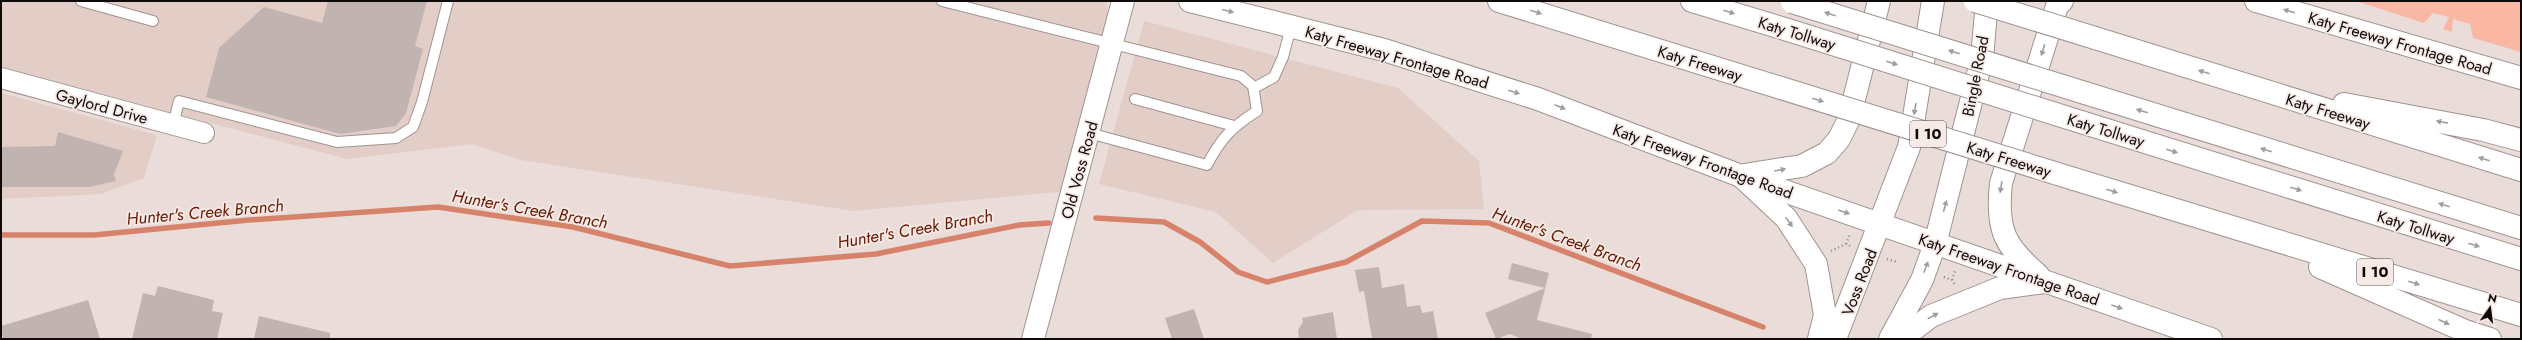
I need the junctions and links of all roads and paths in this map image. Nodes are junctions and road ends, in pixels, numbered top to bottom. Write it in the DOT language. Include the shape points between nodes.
graph roads {
  1 [pos="81,1"];
  2 [pos="448,1"];
  3 [pos="942,1"];
  4 [pos="1124,1"];
  5 [pos="1190,1"];
  6 [pos="1499,1"];
  7 [pos="1692,1"];
  8 [pos="1791,1"];
  9 [pos="1879,1"];
  10 [pos="1933,1"];
  11 [pos="1975,1"];
  12 [pos="1987,1"];
  13 [pos="2062,1"];
  14 [pos="2256,1"];
  15 [pos="153,21"];
  16 [pos="1291,27"];
  17 [pos="1112,44"];
  18 [pos="1,78"];
  19 [pos="2521,78"];
  20 [pos="2241,84"];
  21 [pos="1254,88"];
  22 [pos="1135,99"];
  23 [pos="173,125"];
  24 [pos="1234,126"];
  25 [pos="204,133"];
  26 [pos="1089,134"];
  27 [pos="2521,140"];
  28 [pos="2521,170"];
  29 [pos="1741,176"];
  30 [pos="1881,224"];
  31 [pos="2229,227"];
  32 [pos="2521,228"];
  33 [pos="1850,233"];
  34 [pos="1846,244"];
  35 [pos="1935,244"];
  36 [pos="1857,249"];
  37 [pos="1827,253"];
  38 [pos="2521,259"];
  39 [pos="1956,267"];
  40 [pos="1940,276"];
  41 [pos="1952,280"];
  42 [pos="2045,282"];
  43 [pos="1957,290"];
  44 [pos="2521,315"];
  45 [pos="1034,339"];
  46 [pos="1819,339"];
  47 [pos="1835,339"];
  48 [pos="1890,339"];
  49 [pos="1901,339"];
  50 [pos="2212,339"];
  51 [pos="2490,339"];
  1 -- 15 [label="lane"];
  2 -- 23 [label="lane" via="413,127 396,138 337,142 179,101"];
  3 -- 17 [label="lane"];
  4 -- 17 [label="main road, Old Voss Road"];
  5 -- 16 [label="main road, Katy Freeway Frontage Road, one-way"];
  6 -- 31 [label="main road, Katy Freeway / I 10, one-way, bridge"];
  7 -- 38 [label="main road, Katy Tollway, one-way, bridge"];
  32 -- 8 [label="main road, Katy Tollway, one-way, bridge"];
  29 -- 9 [label="main road, one-way" via="1802,166 1827,153 1839,139 1849,119"];
  10 -- 30 [label="main road, one-way" via="1909,147"];
  20 -- 11 [label="main road, Katy Freeway, one-way, bridge"];
  35 -- 12 [label="main road, Bingle Road, one-way" via="1982,58"];
  13 -- 42 [label="main road, one-way" via="2056,6 2001,184 1999,204 2001,225 2015,256"];
  19 -- 14 [label="main road, Katy Freeway Frontage Road, one-way"];
  16 -- 21 [label="lane" via="1283,57 1274,77"];
  16 -- 29 [label="main road, Katy Freeway Frontage Road, one-way" via="1384,50 1538,99"];
  17 -- 21 [label="lane" via="1241,76"];
  17 -- 26 [label="main road, Old Voss Road"];
  18 -- 23 [label="street, Gaylord Drive"];
  27 -- 20 [label="main road, one-way" via="2483,130"];
  28 -- 20 [label="main road, Katy Freeway, one-way"];
  21 -- 24 [label="lane" via="1257,111"];
  22 -- 24 [label="lane"];
  23 -- 25 [label="street, Gaylord Drive"];
  24 -- 26 [label="lane" via="1207,165"];
  26 -- 45 [label="main road, Old Voss Road"];
  29 -- 30 [label="main road, Katy Freeway Frontage Road, one-way"];
  29 -- 46 [label="main road, one-way" via="1786,218 1816,264 1824,314"];
  30 -- 35 [label="main road, Katy Freeway Frontage Road"];
  30 -- 47 [label="main road, Voss Road"];
  31 -- 44 [label="main road, Katy Freeway / I 10, one-way"];
  31 -- 51 [label="main road, one-way" via="2465,331"];
  33 -- 34 [label="path"];
  34 -- 36 [label="path"];
  34 -- 37 [label="path"];
  35 -- 42 [label="main road, Katy Freeway Frontage Road"];
  48 -- 35 [label="main road, one-way" via="1922,280"];
  39 -- 41 [label="path"];
  40 -- 41 [label="path"];
  41 -- 43 [label="path"];
  49 -- 42 [label="main road, one-way" via="1932,316 2000,288"];
  42 -- 50 [label="main road, Katy Freeway Frontage Road, one-way"];
}
